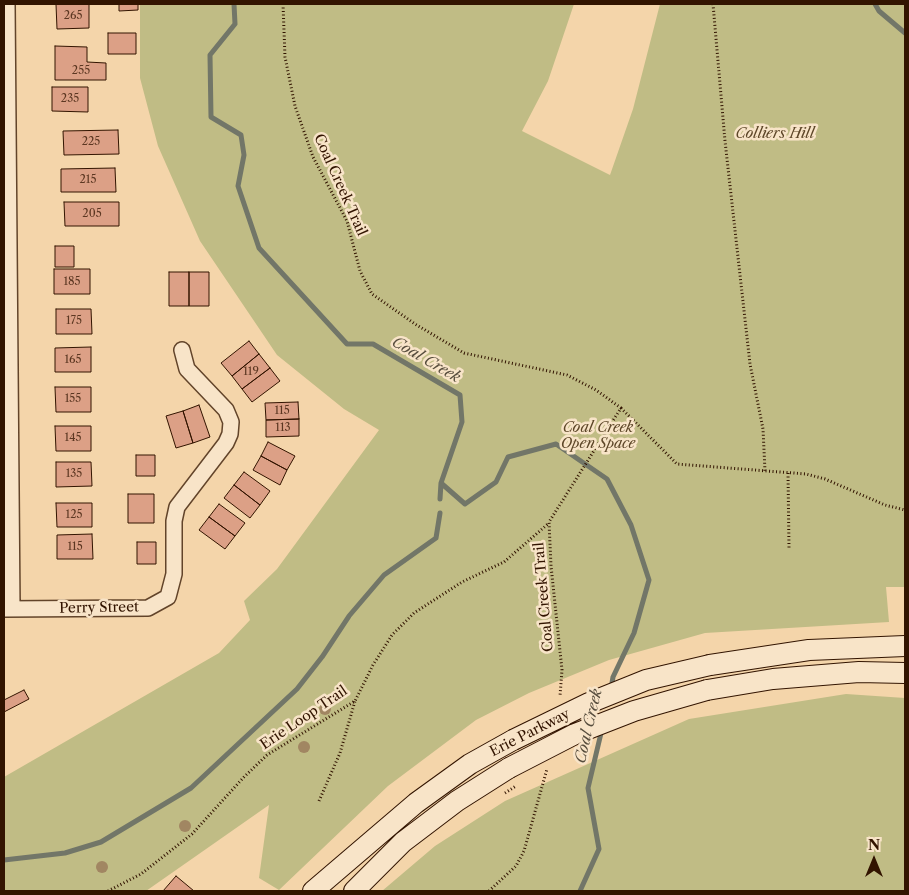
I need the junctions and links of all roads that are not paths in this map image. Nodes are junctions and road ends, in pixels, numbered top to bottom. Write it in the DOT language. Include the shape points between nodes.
graph roads {
  1 [pos="7,4"];
  2 [pos="7,236"];
  3 [pos="182,350"];
  4 [pos="8,609"];
  5 [pos="905,646"];
  6 [pos="905,673"];
  7 [pos="313,891"];
  8 [pos="354,891"];
  1 -- 2 [label="street"];
  2 -- 4 [label="street"];
  3 -- 4 [label="street, Perry Street" via="187,369 226,410 231,422 226,443 177,507 174,574 168,597 148,608"];
  5 -- 7 [label="main road, Erie Parkway, bridge" via="809,650 710,665 646,680 590,703 470,764 416,804"];
  6 -- 8 [label="main road, Erie Parkway, bridge" via="859,672 773,679 707,690 634,711 583,731 514,776 457,801 403,842"];
}
